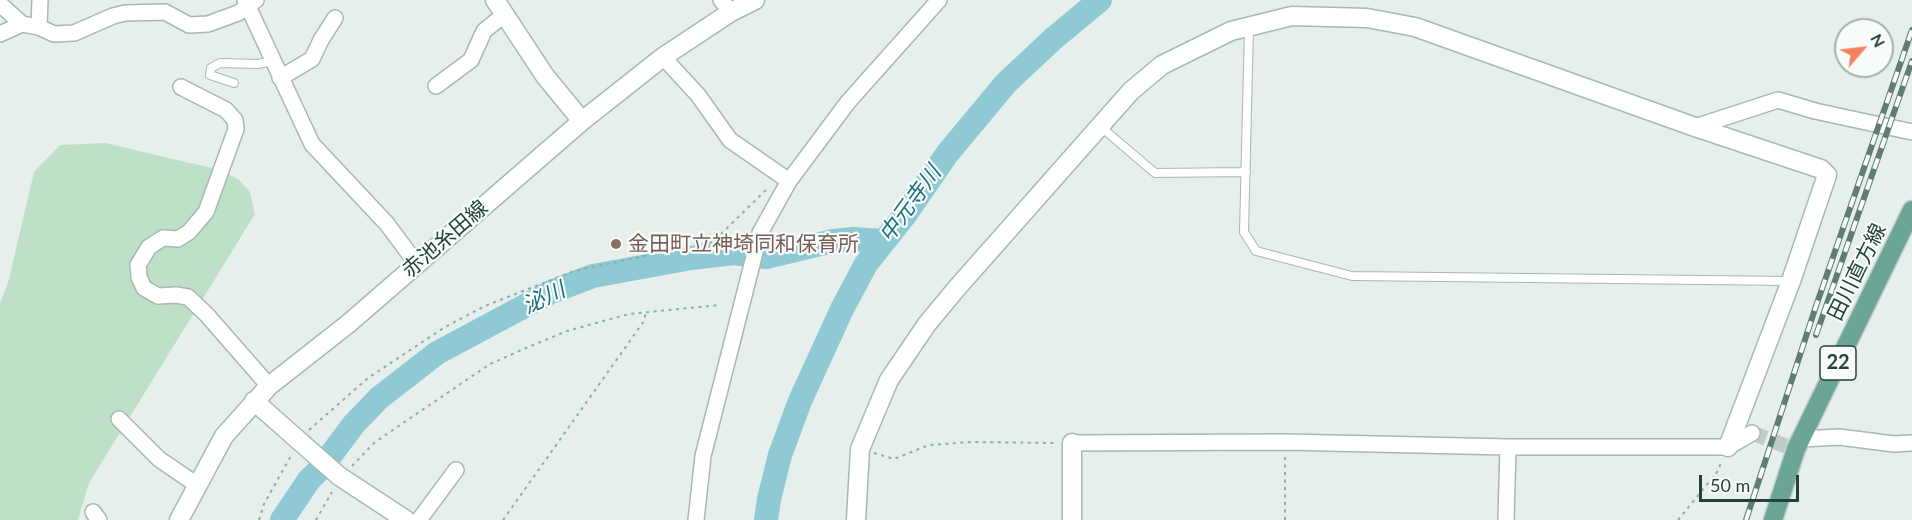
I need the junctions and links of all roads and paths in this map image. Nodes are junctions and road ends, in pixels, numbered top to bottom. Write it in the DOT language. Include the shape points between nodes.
graph roads {
  1 [pos="40,0"];
  2 [pos="754,0"];
  3 [pos="939,0"];
  4 [pos="250,2"];
  5 [pos="0,4"];
  6 [pos="726,6"];
  7 [pos="500,7"];
  8 [pos="335,18"];
  9 [pos="22,24"];
  10 [pos="39,27"];
  11 [pos="1249,27"];
  12 [pos="0,34"];
  13 [pos="663,57"];
  14 [pos="272,61"];
  15 [pos="280,78"];
  16 [pos="234,83"];
  17 [pos="436,86"];
  18 [pos="181,87"];
  19 [pos="582,121"];
  20 [pos="1100,127"];
  21 [pos="1695,127"];
  22 [pos="1912,132"];
  23 [pos="1246,172"];
  24 [pos="785,178"];
  25 [pos="1912,210"];
  26 [pos="416,263"];
  27 [pos="1791,281"];
  28 [pos="720,305"];
  29 [pos="645,312"];
  30 [pos="269,386"];
  31 [pos="254,401"];
  32 [pos="118,419"];
  33 [pos="1752,434"];
  34 [pos="1286,442"];
  35 [pos="1072,443"];
  36 [pos="1912,443"];
  37 [pos="302,445"];
  38 [pos="1795,445"];
  39 [pos="1508,447"];
  40 [pos="1728,447"];
  41 [pos="860,449"];
  42 [pos="456,470"];
  43 [pos="341,477"];
  44 [pos="197,485"];
  45 [pos="179,520"];
  46 [pos="259,520"];
  47 [pos="316,520"];
  48 [pos="406,520"];
  49 [pos="418,520"];
  50 [pos="503,520"];
  51 [pos="696,520"];
  52 [pos="856,520"];
  53 [pos="1072,520"];
  54 [pos="1285,520"];
  55 [pos="1506,520"];
  56 [pos="1678,520"];
  57 [pos="1773,520"];
  1 -- 10 [label="street"];
  2 -- 6 [label="street, 赤池糸田線"];
  3 -- 24 [label="street"];
  4 -- 10 [label="street" via="238,13 208,24 189,25 165,12 112,16 74,33 54,34"];
  4 -- 14 [label="street"];
  5 -- 9 [label="street"];
  6 -- 13 [label="street, 赤池糸田線"];
  7 -- 17 [label="street" via="471,60"];
  7 -- 19 [label="street" via="545,76"];
  8 -- 15 [label="street" via="312,59"];
  9 -- 10 [label="street"];
  9 -- 12 [label="street"];
  11 -- 20 [label="street" via="1231,31 1162,65 1131,91"];
  11 -- 21 [label="street" via="1292,16 1333,16 1415,27"];
  11 -- 23 [label="lane"];
  13 -- 19 [label="street, 赤池糸田線"];
  13 -- 24 [label="street" via="698,94 730,140"];
  14 -- 15 [label="street"];
  14 -- 16 [label="lane" via="220,63 212,68 210,75"];
  15 -- 26 [label="street" via="312,144 387,224"];
  18 -- 30 [label="street" via="226,110 235,120 236,129 206,212 178,239 163,238 149,247 138,265 139,277 144,288 158,296 188,297"];
  19 -- 26 [label="street, 赤池糸田線"];
  20 -- 23 [label="lane" via="1155,173"];
  20 -- 41 [label="street" via="927,324 889,380"];
  21 -- 22 [label="street" via="1778,100"];
  21 -- 27 [label="street" via="1821,169 1827,175"];
  23 -- 27 [label="lane" via="1244,232 1257,251 1352,276"];
  24 -- 37 [label="path" via="713,242 574,272 511,295 444,327 368,378"];
  24 -- 51 [label="street" via="760,233 739,307 703,456"];
  25 -- 38 [label="main road, 田川直方線 / 22"];
  26 -- 30 [label="street, 赤池糸田線" via="348,324"];
  27 -- 40 [label="street"];
  28 -- 29 [label="path"];
  29 -- 43 [label="path" via="567,331 490,364 374,442"];
  29 -- 50 [label="path" via="644,321"];
  30 -- 31 [label="street, 赤池糸田線"];
  31 -- 37 [label="street"];
  31 -- 44 [label="street, 赤池糸田線" via="224,436"];
  32 -- 44 [label="street" via="159,459"];
  33 -- 40 [label="street"];
  34 -- 35 [label="street"];
  34 -- 39 [label="street"];
  34 -- 54 [label="path"];
  35 -- 41 [label="path" via="929,445 894,459"];
  35 -- 53 [label="street"];
  36 -- 38 [label="street" via="1839,437"];
  37 -- 43 [label="street"];
  37 -- 46 [label="path" via="264,504"];
  38 -- 57 [label="main road, 田川直方線 / 22"];
  39 -- 40 [label="street"];
  39 -- 55 [label="street"];
  40 -- 56 [label="path" via="1718,471"];
  41 -- 52 [label="street"];
  42 -- 49 [label="street"];
  43 -- 47 [label="path"];
  43 -- 48 [label="street"];
  44 -- 45 [label="street, 赤池糸田線"];
}
